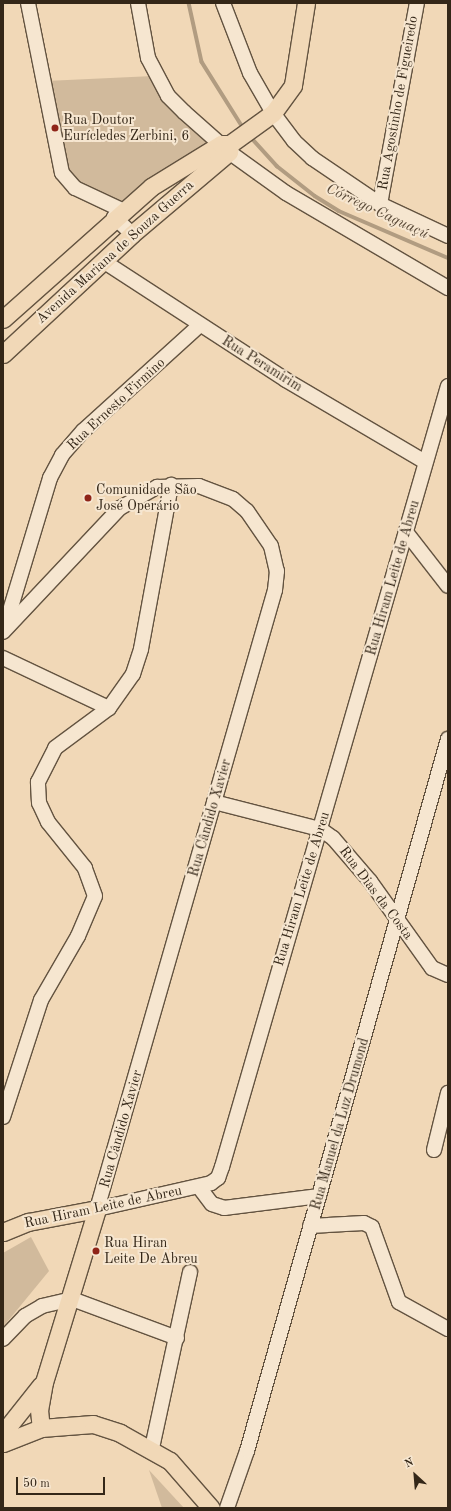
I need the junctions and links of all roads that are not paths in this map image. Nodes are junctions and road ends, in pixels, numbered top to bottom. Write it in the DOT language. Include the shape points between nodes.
graph roads {
  1 [pos="28,3"];
  2 [pos="138,3"];
  3 [pos="223,3"];
  4 [pos="306,3"];
  5 [pos="417,3"];
  6 [pos="270,116"];
  7 [pos="230,144"];
  8 [pos="380,204"];
  9 [pos="118,216"];
  10 [pos="130,232"];
  11 [pos="448,236"];
  12 [pos="104,261"];
  13 [pos="448,288"];
  14 [pos="3,319"];
  15 [pos="200,325"];
  16 [pos="3,354"];
  17 [pos="448,386"];
  18 [pos="425,462"];
  19 [pos="172,486"];
  20 [pos="406,532"];
  21 [pos="448,586"];
  22 [pos="4,632"];
  23 [pos="3,658"];
  24 [pos="109,708"];
  25 [pos="448,739"];
  26 [pos="214,802"];
  27 [pos="320,829"];
  28 [pos="398,924"];
  29 [pos="442,974"];
  30 [pos="448,1093"];
  31 [pos="4,1110"];
  32 [pos="434,1150"];
  33 [pos="199,1187"];
  34 [pos="319,1196"];
  35 [pos="97,1210"];
  36 [pos="310,1226"];
  37 [pos="3,1232"];
  38 [pos="190,1272"];
  39 [pos="72,1299"];
  40 [pos="448,1330"];
  41 [pos="177,1338"];
  42 [pos="3,1339"];
  43 [pos="44,1382"];
  44 [pos="40,1428"];
  45 [pos="3,1433"];
  46 [pos="3,1443"];
  47 [pos="152,1448"];
  48 [pos="211,1508"];
  49 [pos="227,1508"];
  1 -- 9 [label="street" via="62,174 75,188"];
  2 -- 7 [label="street" via="148,58 156,77 184,112"];
  3 -- 6 [label="street"];
  4 -- 6 [label="main road" via="293,85"];
  5 -- 8 [label="street, Rua Agostinho de Figueiredo"];
  6 -- 7 [label="main road"];
  6 -- 8 [label="street" via="312,158"];
  7 -- 9 [label="main road, Avenida Mariana de Souza Guerra" via="166,177"];
  7 -- 10 [label="main road, Avenida Mariana de Souza Guerra"];
  7 -- 13 [label="street" via="315,212"];
  8 -- 11 [label="street"];
  9 -- 10 [label="street"];
  9 -- 14 [label="main road, Avenida Mariana de Souza Guerra"];
  10 -- 12 [label="main road, Avenida Mariana de Souza Guerra"];
  12 -- 15 [label="street, Rua Peramirim"];
  12 -- 16 [label="main road, Avenida Mariana de Souza Guerra"];
  15 -- 18 [label="street, Rua Peramirim"];
  15 -- 22 [label="street, Rua Ernesto Firmino" via="83,431 62,455 50,478"];
  17 -- 18 [label="street, Rua Hiram Leite de Abreu"];
  18 -- 20 [label="street, Rua Hiram Leite de Abreu"];
  19 -- 22 [label="street, Rua Cândido Xavier" via="138,495 120,508"];
  19 -- 24 [label="street" via="141,648 133,674"];
  19 -- 26 [label="street, Rua Cândido Xavier" via="199,486 233,499 260,527 272,546 277,571 275,590"];
  20 -- 21 [label="street"];
  20 -- 27 [label="street, Rua Hiram Leite de Abreu"];
  23 -- 24 [label="street"];
  24 -- 31 [label="street" via="55,748 38,782 39,803 48,822 85,868 96,896 78,936 41,1000"];
  25 -- 28 [label="street, Rua Manuel da Luz Drumond"];
  26 -- 27 [label="street, Rua Dias da Costa"];
  26 -- 35 [label="street, Rua Cândido Xavier"];
  27 -- 28 [label="street, Rua Dias da Costa" via="337,842 361,870"];
  27 -- 33 [label="street, Rua Hiram Leite de Abreu" via="218,1178"];
  28 -- 29 [label="street, Rua Dias da Costa"];
  28 -- 34 [label="street, Rua Manuel da Luz Drumond"];
  30 -- 32 [label="street"];
  33 -- 34 [label="street" via="212,1204 224,1208"];
  33 -- 35 [label="street, Rua Hiram Leite de Abreu"];
  34 -- 36 [label="street, Rua Manuel da Luz Drumond"];
  35 -- 37 [label="main road, Rua Hiram Leite de Abreu" via="28,1222"];
  35 -- 39 [label="main road, Rua Cândido Xavier"];
  36 -- 40 [label="street" via="364,1223 372,1227 399,1302"];
  36 -- 49 [label="street, Rua Manuel da Luz Drumond" via="247,1451"];
  38 -- 41 [label="street"];
  39 -- 41 [label="street"];
  39 -- 42 [label="street" via="42,1306 20,1320"];
  39 -- 43 [label="main road, Rua Cândido Xavier"];
  41 -- 47 [label="street"];
  43 -- 44 [label="main road, Rua Cândido Xavier" via="39,1410"];
  43 -- 45 [label="main road"];
  44 -- 46 [label="main road"];
  44 -- 47 [label="main road" via="93,1424"];
  47 -- 48 [label="main road" via="170,1461"];
}
